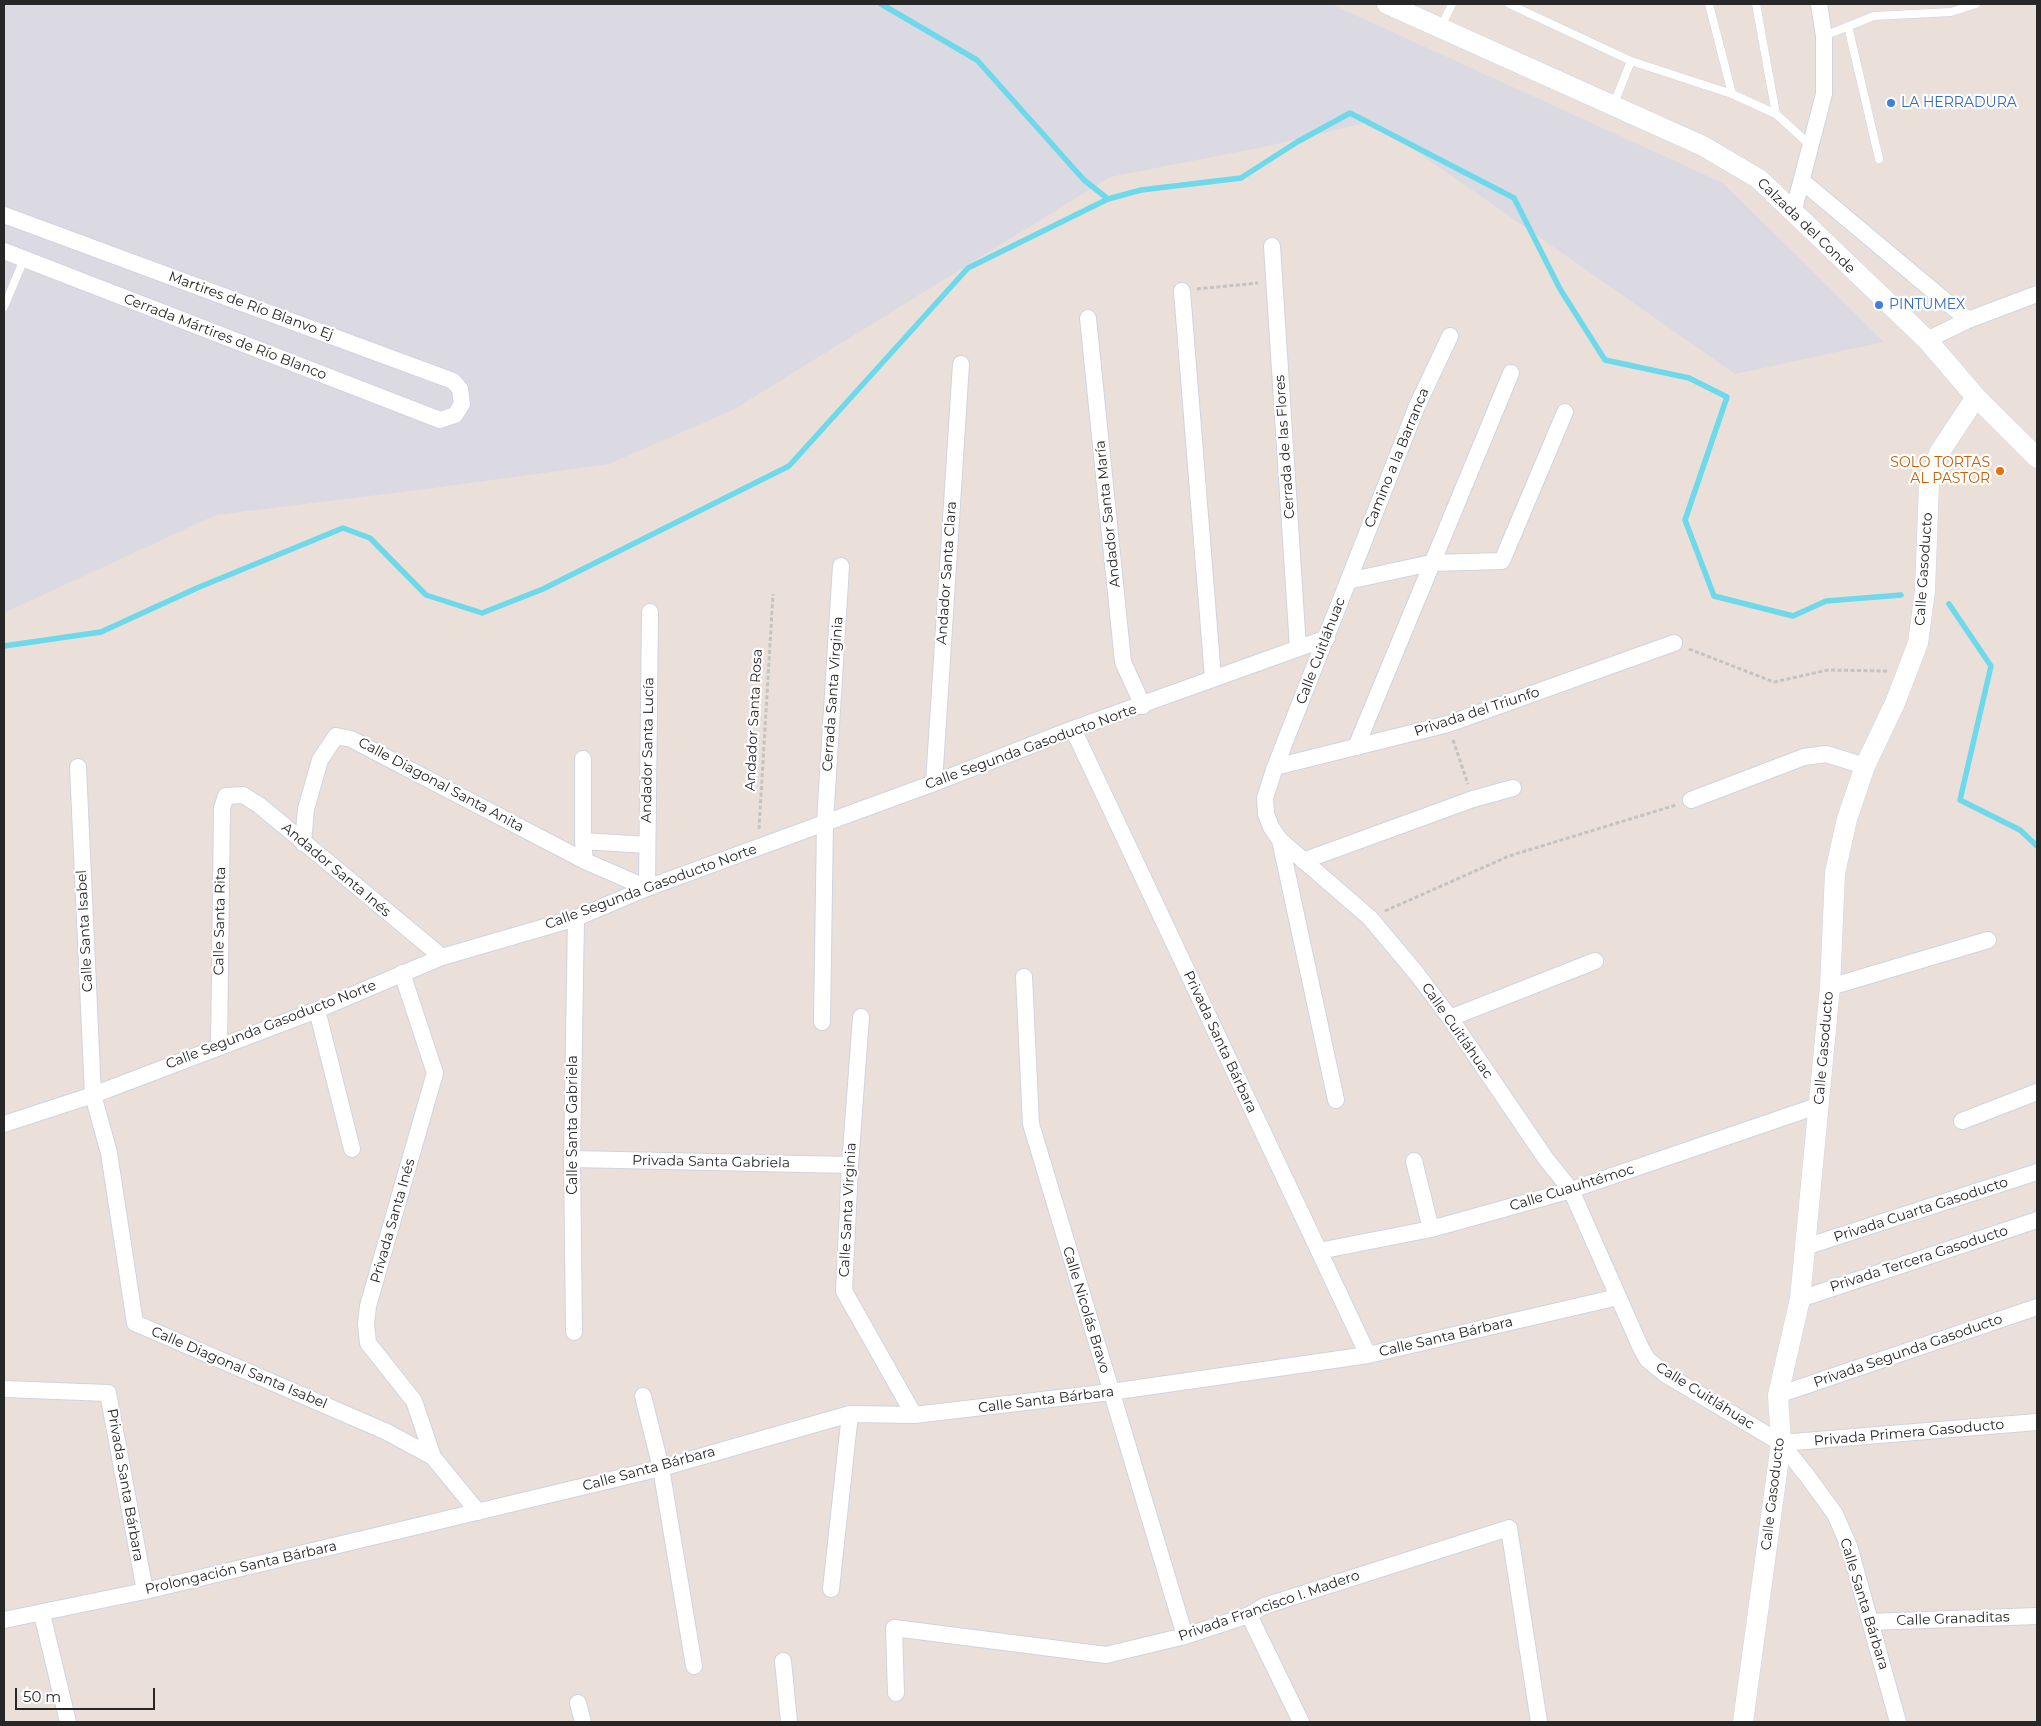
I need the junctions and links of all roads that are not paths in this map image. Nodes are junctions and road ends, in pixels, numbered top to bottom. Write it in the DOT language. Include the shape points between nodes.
graph roads {
  1 [pos="1387,4"];
  2 [pos="1452,4"];
  3 [pos="1509,4"];
  4 [pos="1709,4"];
  5 [pos="1756,4"];
  6 [pos="1819,4"];
  7 [pos="1976,4"];
  8 [pos="1848,26"];
  9 [pos="1440,28"];
  10 [pos="1824,36"];
  11 [pos="1631,61"];
  12 [pos="1732,94"];
  13 [pos="1613,106"];
  14 [pos="1776,114"];
  15 [pos="1811,146"];
  16 [pos="1879,159"];
  17 [pos="1802,180"];
  18 [pos="1793,213"];
  19 [pos="4,215"];
  20 [pos="1272,246"];
  21 [pos="4,251"];
  22 [pos="24,259"];
  23 [pos="1182,291"];
  24 [pos="2037,294"];
  25 [pos="4,307"];
  26 [pos="1088,318"];
  27 [pos="1968,320"];
  28 [pos="1450,336"];
  29 [pos="1927,340"];
  30 [pos="960,364"];
  31 [pos="1511,373"];
  32 [pos="1976,397"];
  33 [pos="1565,412"];
  34 [pos="446,419"];
  35 [pos="2037,458"];
  36 [pos="1431,563"];
  37 [pos="841,566"];
  38 [pos="1348,582"];
  39 [pos="650,612"];
  40 [pos="1327,638"];
  41 [pos="1674,643"];
  42 [pos="1298,648"];
  43 [pos="1213,678"];
  44 [pos="1143,706"];
  45 [pos="1073,729"];
  46 [pos="1356,747"];
  47 [pos="583,759"];
  48 [pos="1865,766"];
  49 [pos="78,767"];
  50 [pos="1275,767"];
  51 [pos="934,783"];
  52 [pos="1513,788"];
  53 [pos="226,796"];
  54 [pos="1691,800"];
  55 [pos="825,822"];
  56 [pos="1280,840"];
  57 [pos="583,841"];
  58 [pos="303,843"];
  59 [pos="648,845"];
  60 [pos="585,861"];
  61 [pos="1303,861"];
  62 [pos="647,888"];
  63 [pos="576,918"];
  64 [pos="1988,940"];
  65 [pos="442,957"];
  66 [pos="1595,961"];
  67 [pos="402,973"];
  68 [pos="1024,978"];
  69 [pos="1830,987"];
  70 [pos="317,1010"];
  71 [pos="861,1017"];
  72 [pos="1450,1018"];
  73 [pos="822,1022"];
  74 [pos="219,1047"];
  75 [pos="2037,1092"];
  76 [pos="93,1094"];
  77 [pos="1336,1100"];
  78 [pos="1820,1105"];
  79 [pos="1962,1121"];
  80 [pos="4,1124"];
  81 [pos="352,1148"];
  82 [pos="572,1159"];
  83 [pos="1414,1161"];
  84 [pos="850,1164"];
  85 [pos="2037,1172"];
  86 [pos="1571,1190"];
  87 [pos="2037,1220"];
  88 [pos="1431,1229"];
  89 [pos="1804,1247"];
  90 [pos="1319,1251"];
  91 [pos="1618,1297"];
  92 [pos="1800,1299"];
  93 [pos="2037,1307"];
  94 [pos="574,1332"];
  95 [pos="1368,1355"];
  96 [pos="4,1389"];
  97 [pos="1111,1392"];
  98 [pos="1778,1395"];
  99 [pos="643,1396"];
  100 [pos="850,1414"];
  101 [pos="914,1415"];
  102 [pos="2037,1422"];
  103 [pos="1781,1444"];
  104 [pos="433,1457"];
  105 [pos="661,1468"];
  106 [pos="478,1512"];
  107 [pos="831,1589"];
  108 [pos="145,1591"];
  109 [pos="42,1614"];
  110 [pos="1249,1615"];
  111 [pos="2037,1616"];
  112 [pos="4,1620"];
  113 [pos="1870,1622"];
  114 [pos="1186,1636"];
  115 [pos="784,1661"];
  116 [pos="694,1666"];
  117 [pos="896,1693"];
  118 [pos="578,1703"];
  119 [pos="68,1722"];
  120 [pos="583,1722"];
  121 [pos="789,1722"];
  122 [pos="1301,1722"];
  123 [pos="1540,1722"];
  124 [pos="1743,1722"];
  125 [pos="1898,1722"];
  1 -- 9 [label="street, Calzada del Conde"];
  2 -- 9 [label="lane"];
  3 -- 11 [label="lane"];
  4 -- 12 [label="lane"];
  5 -- 14 [label="lane"];
  6 -- 10 [label="street"];
  7 -- 8 [label="lane" via="1951,12 1874,16"];
  8 -- 10 [label="lane"];
  8 -- 16 [label="lane"];
  9 -- 13 [label="street, Calzada del Conde"];
  10 -- 15 [label="street" via="1824,94"];
  11 -- 12 [label="lane"];
  11 -- 13 [label="lane"];
  12 -- 14 [label="lane"];
  13 -- 18 [label="street, Calzada del Conde" via="1703,146 1760,179"];
  14 -- 15 [label="lane"];
  15 -- 17 [label="street"];
  17 -- 18 [label="street"];
  17 -- 27 [label="street"];
  18 -- 29 [label="street, Calzada del Conde"];
  19 -- 34 [label="street, Martires de Río Blanvo Ej" via="453,381 460,389 462,404 455,414"];
  20 -- 42 [label="street, Cerrada de las Flores"];
  21 -- 22 [label="street, Cerrada Mártires de Río Blanco"];
  22 -- 25 [label="lane"];
  22 -- 34 [label="street, Cerrada Mártires de Río Blanco" via="440,420"];
  23 -- 43 [label="street"];
  24 -- 27 [label="street"];
  26 -- 44 [label="street, Andador Santa María" via="1123,662"];
  27 -- 29 [label="street"];
  28 -- 38 [label="street, Camino a la Barranca" via="1417,406"];
  29 -- 32 [label="street, Calzada del Conde"];
  30 -- 51 [label="street, Andador Santa Clara"];
  31 -- 36 [label="street"];
  32 -- 35 [label="street, Calzada del Conde"];
  32 -- 48 [label="street, Calle Gasoducto" via="1939,453 1928,484 1925,591 1918,643"];
  33 -- 36 [label="street" via="1502,561"];
  36 -- 38 [label="street"];
  36 -- 46 [label="street"];
  37 -- 55 [label="street, Cerrada Santa Virginia"];
  38 -- 40 [label="street, Calle Cuitláhuac"];
  39 -- 59 [label="street, Andador Santa Lucía"];
  40 -- 42 [label="street, Calle Segunda Gasoducto Norte"];
  40 -- 50 [label="street, Calle Cuitláhuac"];
  41 -- 46 [label="street, Privada del Triunfo" via="1448,724"];
  42 -- 43 [label="street, Calle Segunda Gasoducto Norte"];
  43 -- 44 [label="street, Calle Segunda Gasoducto Norte"];
  44 -- 45 [label="street, Calle Segunda Gasoducto Norte"];
  45 -- 51 [label="street, Calle Segunda Gasoducto Norte"];
  45 -- 90 [label="street, Privada Santa Bárbara"];
  46 -- 50 [label="street, Privada del Triunfo"];
  47 -- 57 [label="street"];
  48 -- 54 [label="street" via="1826,754 1804,757"];
  48 -- 69 [label="street, Calle Gasoducto" via="1847,819 1835,873"];
  49 -- 76 [label="street, Calle Santa Isabel"];
  50 -- 56 [label="street, Calle Cuitláhuac" via="1265,798 1266,814"];
  51 -- 55 [label="street, Calle Segunda Gasoducto Norte"];
  52 -- 61 [label="street" via="1473,799"];
  53 -- 58 [label="street, Andador Santa Inés" via="243,795"];
  53 -- 74 [label="street, Calle Santa Rita" via="222,808"];
  55 -- 62 [label="street, Calle Segunda Gasoducto Norte"];
  55 -- 73 [label="street"];
  56 -- 61 [label="street, Calle Cuitláhuac"];
  56 -- 77 [label="street"];
  57 -- 59 [label="street"];
  57 -- 60 [label="street"];
  58 -- 60 [label="street, Calle Diagonal Santa Anita" via="306,809 320,760 336,736 351,739"];
  58 -- 65 [label="street, Andador Santa Inés"];
  59 -- 62 [label="street, Andador Santa Lucía"];
  60 -- 62 [label="street, Calle Diagonal Santa Anita"];
  61 -- 72 [label="street, Calle Cuitláhuac" via="1370,918"];
  62 -- 63 [label="street, Calle Segunda Gasoducto Norte"];
  63 -- 65 [label="street, Calle Segunda Gasoducto Norte"];
  63 -- 82 [label="street, Calle Santa Gabriela"];
  64 -- 69 [label="street"];
  65 -- 67 [label="street, Calle Segunda Gasoducto Norte"];
  66 -- 72 [label="street"];
  67 -- 70 [label="street, Calle Segunda Gasoducto Norte"];
  67 -- 104 [label="street, Privada Santa Inés" via="435,1073 368,1306 366,1324 368,1343 414,1401"];
  68 -- 97 [label="street, Calle Nicolás Bravo" via="1030,1124"];
  69 -- 78 [label="street, Calle Gasoducto"];
  70 -- 74 [label="street, Calle Segunda Gasoducto Norte"];
  70 -- 81 [label="street"];
  71 -- 84 [label="street, Calle Santa Virginia"];
  72 -- 86 [label="street, Calle Cuitláhuac" via="1546,1159"];
  74 -- 76 [label="street, Calle Segunda Gasoducto Norte"];
  75 -- 79 [label="street"];
  76 -- 80 [label="street, Calle Segunda Gasoducto Norte"];
  76 -- 104 [label="street, Calle Diagonal Santa Isabel" via="109,1153 135,1323 387,1432"];
  78 -- 86 [label="street, Calle Cuauhtémoc"];
  78 -- 89 [label="street, Calle Gasoducto"];
  82 -- 84 [label="street, Privada Santa Gabriela"];
  82 -- 94 [label="street, Calle Santa Gabriela"];
  83 -- 88 [label="street"];
  84 -- 101 [label="street, Calle Santa Virginia" via="844,1291"];
  85 -- 89 [label="street, Privada Cuarta Gasoducto"];
  86 -- 88 [label="street, Calle Cuauhtémoc"];
  86 -- 91 [label="street, Calle Cuitláhuac"];
  87 -- 92 [label="street, Privada Tercera Gasoducto"];
  88 -- 90 [label="street, Calle Cuauhtémoc"];
  89 -- 92 [label="street, Calle Gasoducto"];
  90 -- 95 [label="street, Privada Santa Bárbara"];
  91 -- 95 [label="street, Calle Santa Bárbara"];
  91 -- 103 [label="street, Calle Cuitláhuac" via="1648,1358 1665,1374"];
  92 -- 98 [label="street, Calle Gasoducto"];
  93 -- 98 [label="street, Privada Segunda Gasoducto"];
  95 -- 97 [label="street, Calle Santa Bárbara"];
  96 -- 108 [label="street, Privada Santa Bárbara" via="108,1393"];
  97 -- 101 [label="street, Calle Santa Bárbara"];
  97 -- 114 [label="street, Calle Nicolás Bravo"];
  98 -- 103 [label="street, Calle Gasoducto"];
  99 -- 105 [label="street"];
  100 -- 101 [label="street, Calle Santa Bárbara"];
  100 -- 105 [label="street, Calle Santa Bárbara"];
  100 -- 107 [label="street"];
  102 -- 103 [label="street, Privada Primera Gasoducto"];
  103 -- 113 [label="street, Calle Santa Bárbara" via="1835,1514 1849,1546"];
  103 -- 124 [label="street, Calle Gasoducto"];
  104 -- 106 [label="street, Calle Diagonal Santa Isabel"];
  105 -- 106 [label="street, Calle Santa Bárbara"];
  105 -- 116 [label="street"];
  106 -- 108 [label="street, Prolongación Santa Bárbara"];
  108 -- 109 [label="street, Prolongación Santa Bárbara"];
  109 -- 112 [label="street, Prolongación Santa Bárbara"];
  109 -- 119 [label="street"];
  110 -- 114 [label="street, Privada Francisco I. Madero"];
  110 -- 122 [label="street"];
  110 -- 123 [label="street, Privada Francisco I. Madero" via="1264,1606 1509,1528"];
  111 -- 113 [label="street, Calle Granaditas"];
  113 -- 125 [label="street, Calle Santa Bárbara"];
  114 -- 117 [label="street, Privada Francisco I. Madero" via="1106,1655 894,1628"];
  115 -- 121 [label="street"];
  118 -- 120 [label="street"];
}
